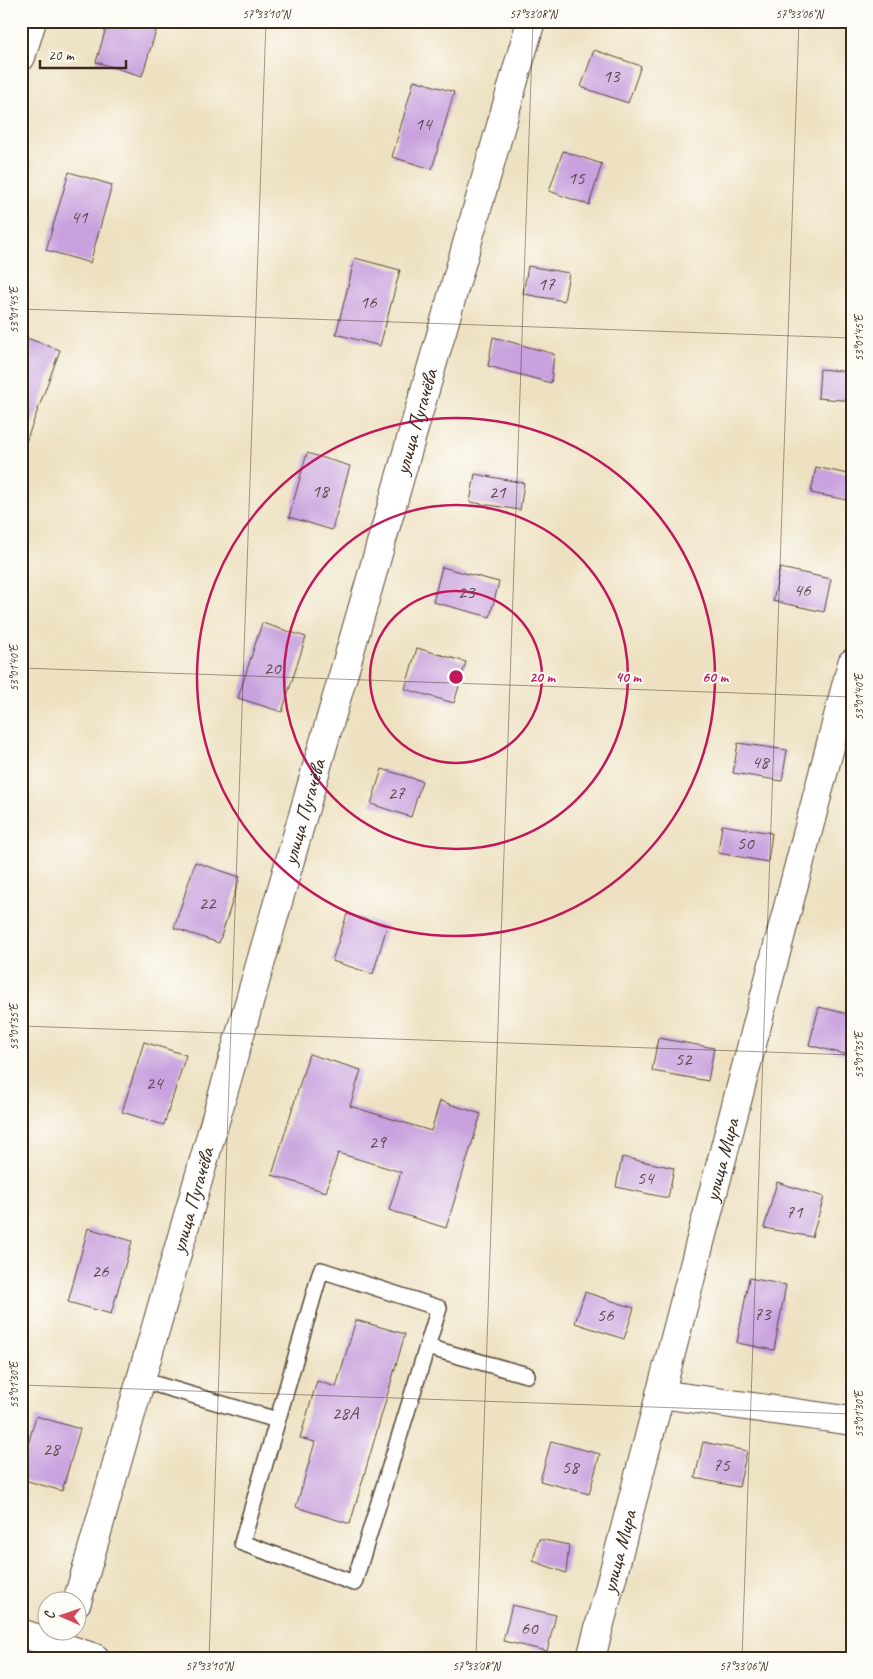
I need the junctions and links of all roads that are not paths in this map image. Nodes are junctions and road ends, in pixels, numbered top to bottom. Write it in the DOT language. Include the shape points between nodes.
graph roads {
  1 [pos="32,21"];
  2 [pos="531,21"];
  3 [pos="21,57"];
  4 [pos="851,670"];
  5 [pos="427,1347"];
  6 [pos="527,1375"];
  7 [pos="141,1380"];
  8 [pos="660,1394"];
  9 [pos="277,1420"];
  10 [pos="852,1421"];
  11 [pos="80,1592"];
  12 [pos="21,1632"];
  13 [pos="65,1645"];
  14 [pos="95,1658"];
  15 [pos="590,1658"];
  1 -- 3 [label="street"];
  2 -- 7 [label="street, улица Пугачёва"];
  4 -- 8 [label="street, улица Мира"];
  5 -- 6 [label="lane"];
  5 -- 9 [label="lane" via="440,1308 321,1270"];
  5 -- 9 [label="lane" via="354,1583 242,1543"];
  7 -- 9 [label="lane"];
  7 -- 11 [label="street, улица Пугачёва"];
  8 -- 10 [label="street"];
  8 -- 15 [label="street, улица Мира"];
  12 -- 13 [label="street"];
  13 -- 14 [label="street"];
}
